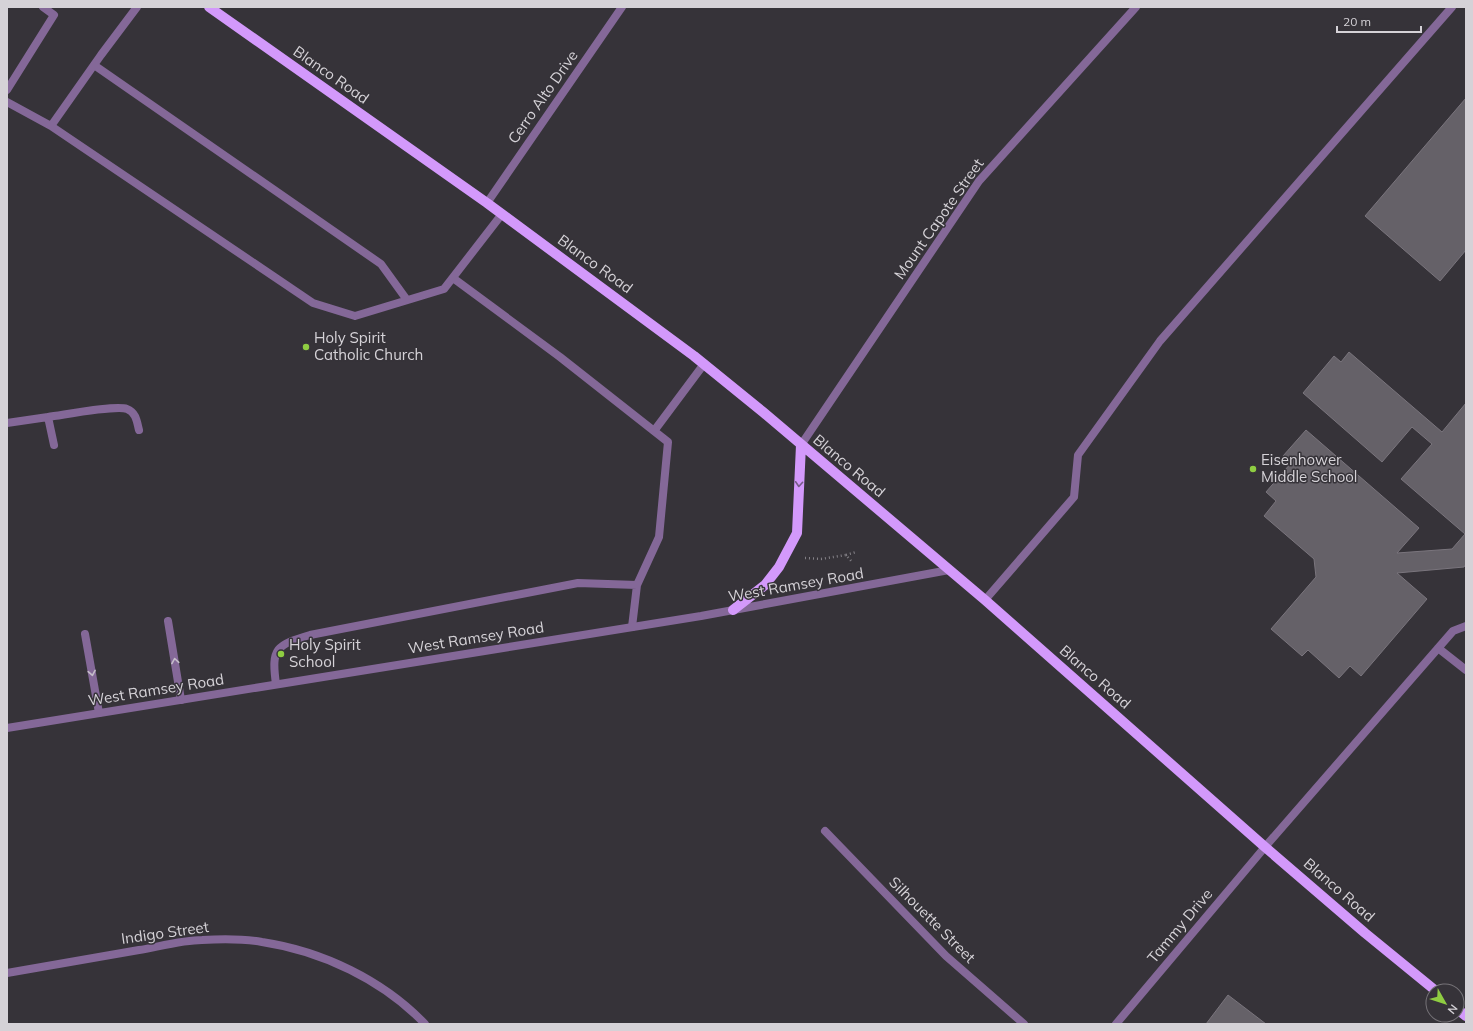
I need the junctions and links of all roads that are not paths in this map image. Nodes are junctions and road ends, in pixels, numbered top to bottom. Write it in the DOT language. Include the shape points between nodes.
graph roads {
  1 [pos="43,7"];
  2 [pos="137,7"];
  3 [pos="209,7"];
  4 [pos="622,7"];
  5 [pos="1136,7"];
  6 [pos="1452,7"];
  7 [pos="94,65"];
  8 [pos="7,90"];
  9 [pos="7,102"];
  10 [pos="51,126"];
  11 [pos="487,202"];
  12 [pos="502,214"];
  13 [pos="453,278"];
  14 [pos="407,300"];
  15 [pos="704,364"];
  16 [pos="48,417"];
  17 [pos="7,422"];
  18 [pos="139,430"];
  19 [pos="654,431"];
  20 [pos="54,445"];
  21 [pos="801,445"];
  22 [pos="949,570"];
  23 [pos="637,585"];
  24 [pos="985,600"];
  25 [pos="733,610"];
  26 [pos="168,620"];
  27 [pos="1466,626"];
  28 [pos="632,627"];
  29 [pos="85,634"];
  30 [pos="1438,648"];
  31 [pos="1466,670"];
  32 [pos="276,684"];
  33 [pos="181,700"];
  34 [pos="99,713"];
  35 [pos="7,728"];
  36 [pos="825,831"];
  37 [pos="1265,847"];
  38 [pos="7,973"];
  39 [pos="1426,983"];
  40 [pos="425,1024"];
  41 [pos="1024,1024"];
  42 [pos="1116,1024"];
  1 -- 8 [label="street" via="54,15"];
  2 -- 7 [label="street"];
  3 -- 11 [label="main road, Blanco Road"];
  4 -- 11 [label="street, Cerro Alto Drive"];
  5 -- 21 [label="street, Mount Capote Street" via="979,181"];
  6 -- 24 [label="street" via="1160,341 1078,455 1074,497"];
  7 -- 10 [label="street"];
  7 -- 14 [label="street" via="382,264"];
  9 -- 10 [label="street"];
  10 -- 14 [label="street" via="313,303 354,316"];
  11 -- 12 [label="main road, Blanco Road"];
  12 -- 13 [label="street"];
  12 -- 15 [label="main road, Blanco Road"];
  13 -- 14 [label="street" via="444,289"];
  13 -- 19 [label="street"];
  15 -- 19 [label="street"];
  15 -- 21 [label="main road, Blanco Road"];
  16 -- 17 [label="street"];
  16 -- 18 [label="street" via="114,408 127,409 135,416"];
  16 -- 20 [label="street"];
  19 -- 23 [label="street" via="668,442 659,537"];
  21 -- 22 [label="main road, Blanco Road"];
  21 -- 25 [label="main road, one-way" via="797,533 779,567 765,585"];
  22 -- 24 [label="main road, Blanco Road"];
  22 -- 25 [label="street, West Ramsey Road"];
  23 -- 28 [label="street"];
  23 -- 32 [label="street" via="578,583 310,635 286,642 277,651 274,663"];
  24 -- 37 [label="main road, Blanco Road"];
  25 -- 28 [label="street, West Ramsey Road"];
  33 -- 26 [label="street, one-way"];
  27 -- 30 [label="street, Tammy Drive" via="1453,631"];
  28 -- 32 [label="street, West Ramsey Road"];
  29 -- 34 [label="street, one-way"];
  30 -- 31 [label="street"];
  30 -- 37 [label="street, Tammy Drive"];
  32 -- 33 [label="street, West Ramsey Road"];
  33 -- 34 [label="street, West Ramsey Road"];
  34 -- 35 [label="street, West Ramsey Road"];
  36 -- 41 [label="street, Silhouette Street" via="946,956"];
  37 -- 39 [label="main road, Blanco Road"];
  37 -- 42 [label="street, Tammy Drive"];
  38 -- 40 [label="street, Indigo Street" via="200,940 261,942 290,947 347,968 398,1000"];
}
